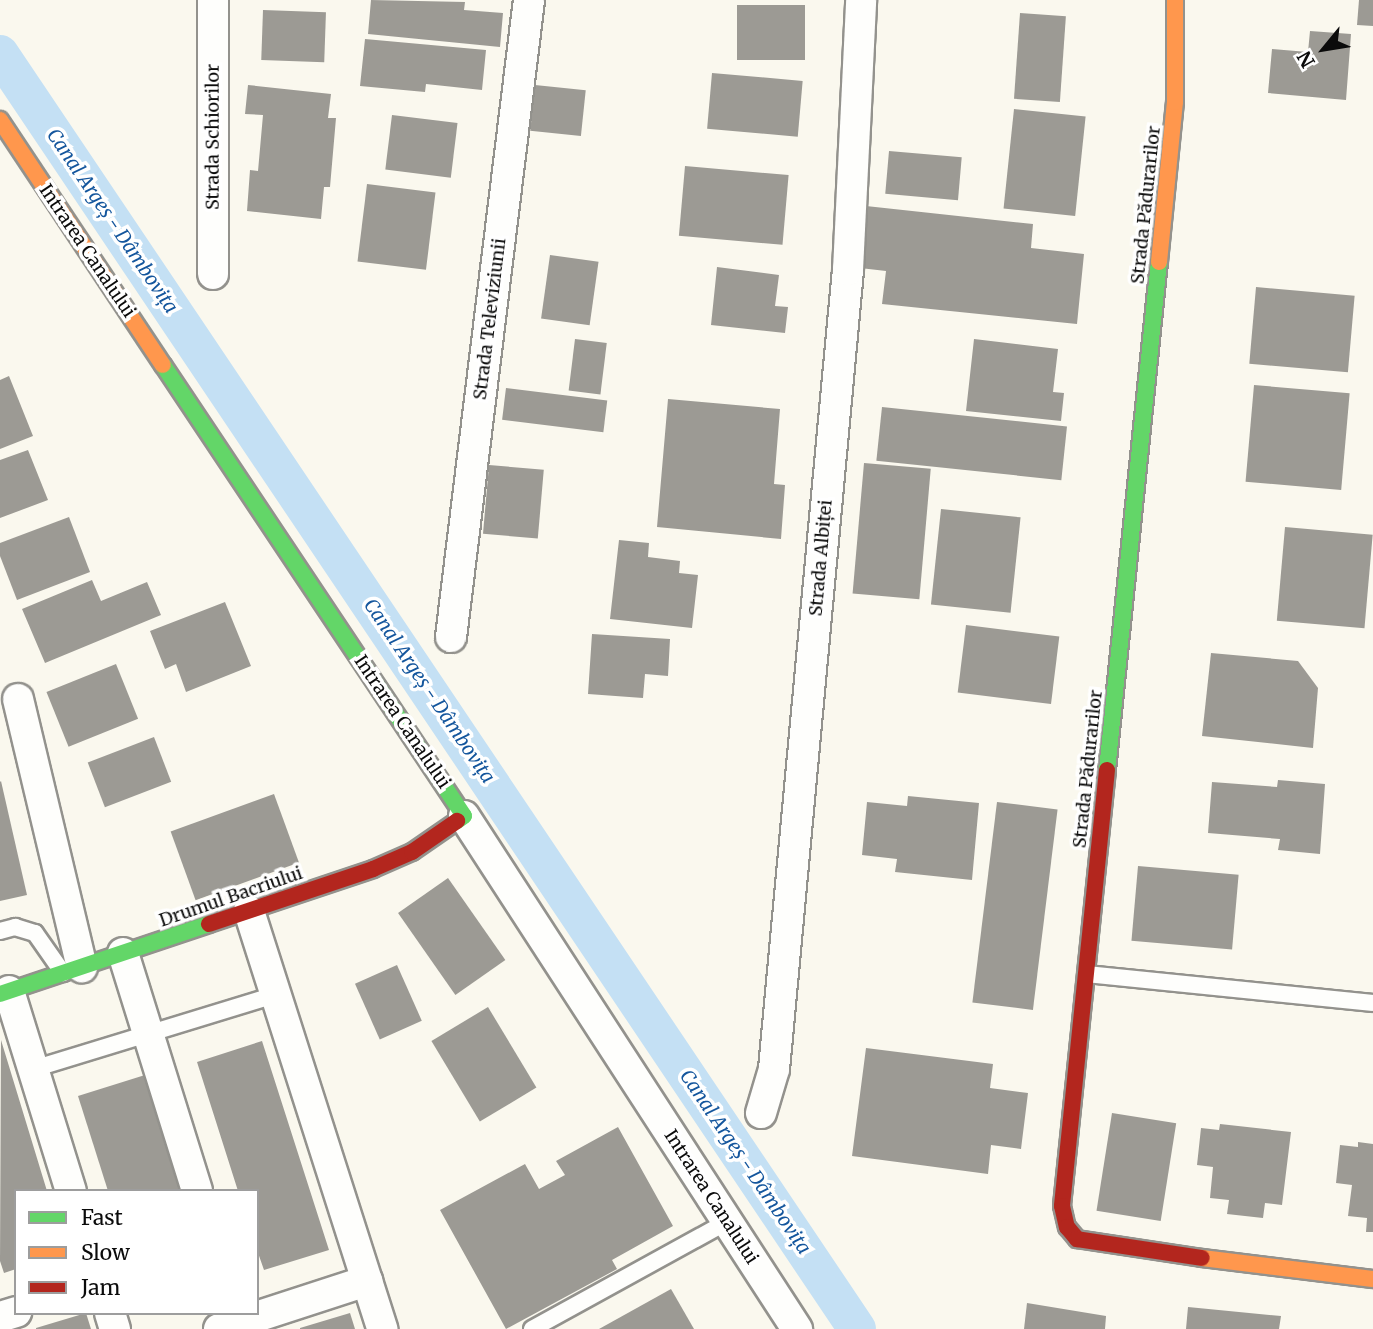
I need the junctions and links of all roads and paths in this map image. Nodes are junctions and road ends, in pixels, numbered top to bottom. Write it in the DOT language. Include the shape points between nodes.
graph roads {
  1 [pos="213,0"];
  2 [pos="529,0"];
  3 [pos="861,0"];
  4 [pos="1175,0"];
  5 [pos="0,120"];
  6 [pos="213,274"];
  7 [pos="451,637"];
  8 [pos="19,699"];
  9 [pos="464,816"];
  10 [pos="249,911"];
  11 [pos="0,931"];
  12 [pos="123,953"];
  13 [pos="73,970"];
  14 [pos="1087,974"];
  15 [pos="4,993"];
  16 [pos="275,995"];
  17 [pos="1373,1003"];
  18 [pos="148,1033"];
  19 [pos="33,1069"];
  20 [pos="761,1113"];
  21 [pos="70,1189"];
  22 [pos="196,1189"];
  23 [pos="727,1222"];
  24 [pos="1373,1279"];
  25 [pos="367,1281"];
  26 [pos="259,1315"];
  27 [pos="259,1315"];
  28 [pos="233,1323"];
  29 [pos="382,1329"];
  30 [pos="532,1329"];
  31 [pos="797,1329"];
  1 -- 6 [label="street, Strada Schiorilor"];
  2 -- 7 [label="street, Strada Televiziunii"];
  3 -- 20 [label="street, Strada Albiței" via="846,298 774,1069"];
  4 -- 14 [label="street, Strada Pădurarilor" via="1175,103"];
  5 -- 9 [label="street, Intrarea Canalului"];
  8 -- 13 [label="street"];
  9 -- 10 [label="street, Drumul Bacriului" via="392,862"];
  9 -- 23 [label="street, Intrarea Canalului"];
  10 -- 12 [label="street, Drumul Bacriului"];
  10 -- 16 [label="street"];
  11 -- 13 [label="lane" via="15,927 35,933"];
  12 -- 13 [label="street, Drumul Bacriului"];
  12 -- 18 [label="street"];
  13 -- 15 [label="street, Drumul Bacriului"];
  14 -- 17 [label="lane"];
  14 -- 24 [label="street, Strada Pădurarilor" via="1062,1206 1067,1227 1077,1239 1095,1245"];
  15 -- 19 [label="street"];
  16 -- 18 [label="lane"];
  16 -- 25 [label="street"];
  18 -- 19 [label="lane"];
  18 -- 22 [label="street"];
  19 -- 21 [label="street"];
  23 -- 30 [label="lane"];
  23 -- 31 [label="street, Intrarea Canalului"];
  25 -- 27 [label="street"];
  25 -- 29 [label="street"];
  26 -- 28 [label="street"];
}
